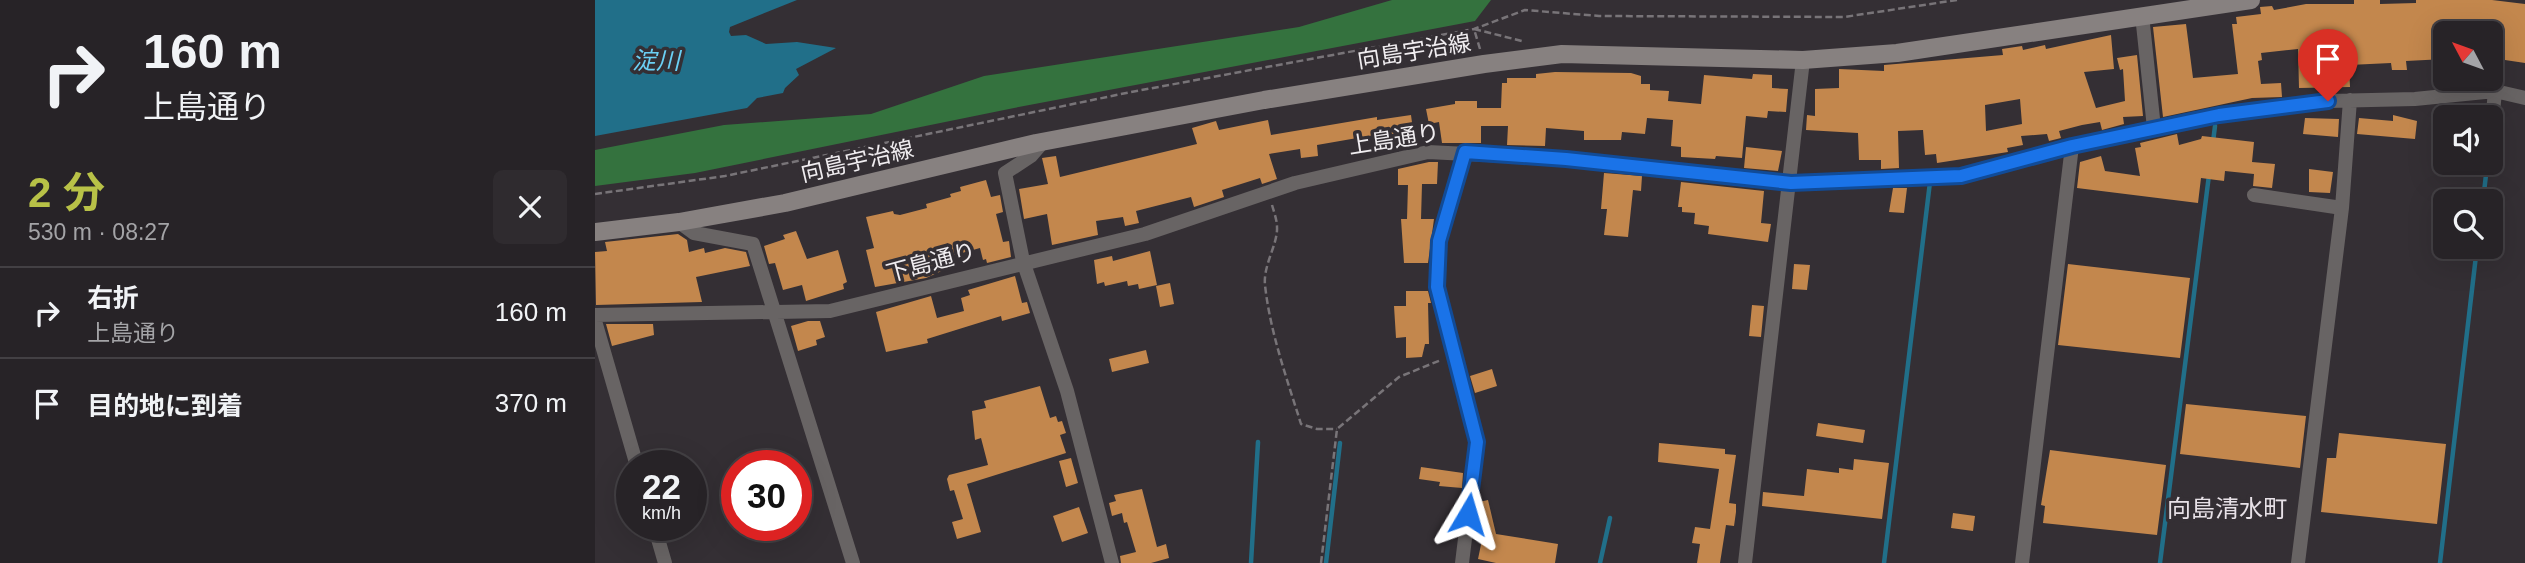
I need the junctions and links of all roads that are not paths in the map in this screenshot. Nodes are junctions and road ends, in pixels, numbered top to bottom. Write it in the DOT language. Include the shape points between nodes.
graph roads {
  1 [pos="2251,0"];
  2 [pos="2142,15"];
  3 [pos="1804,60"];
  4 [pos="2495,91"];
  5 [pos="2525,98"];
  6 [pos="2350,100"];
  7 [pos="2494,105"];
  8 [pos="2154,128"];
  9 [pos="1043,142"];
  10 [pos="2072,146"];
  11 [pos="1465,152"];
  12 [pos="1791,183"];
  13 [pos="1269,192"];
  14 [pos="2254,195"];
  15 [pos="2342,208"];
  16 [pos="679,222"];
  17 [pos="595,232"];
  18 [pos="1023,261"];
  19 [pos="776,311"];
  20 [pos="595,315"];
  21 [pos="595,321"];
  22 [pos="632,450"];
  23 [pos="659,541"];
  24 [pos="665,563"];
  25 [pos="853,563"];
  26 [pos="1112,563"];
  27 [pos="1462,563"];
  28 [pos="1745,563"];
  29 [pos="2022,563"];
  30 [pos="2298,563"];
  1 -- 2 [label="main road, 向島宇治線"];
  2 -- 3 [label="main road, 向島宇治線" via="1897,54"];
  2 -- 8 [label="street"];
  3 -- 9 [label="main road, 向島宇治線" via="1562,54 1265,100"];
  3 -- 12 [label="street"];
  4 -- 5 [label="street, 上島通り"];
  4 -- 6 [label="street, 上島通り"];
  4 -- 7 [label="street"];
  6 -- 8 [label="street, 上島通り" via="2240,111"];
  6 -- 15 [label="street"];
  8 -- 10 [label="street, 上島通り"];
  9 -- 16 [label="main road, 向島宇治線" via="785,203"];
  9 -- 18 [label="street" via="1005,173"];
  10 -- 12 [label="street, 上島通り" via="1961,176"];
  10 -- 29 [label="street"];
  11 -- 12 [label="street, 上島通り"];
  11 -- 13 [label="street, 上島通り" via="1428,152 1350,168"];
  11 -- 27 [label="street" via="1439,241 1437,287 1477,442"];
  12 -- 28 [label="street"];
  13 -- 18 [label="street, 下島通り" via="1145,234"];
  14 -- 15 [label="street"];
  15 -- 30 [label="street"];
  16 -- 17 [label="main road, 向島宇治線"];
  16 -- 19 [label="street" via="694,233 753,244"];
  18 -- 19 [label="street, 下島通り" via="830,311"];
  18 -- 26 [label="street" via="1067,391"];
  19 -- 20 [label="street, 下島通り"];
  19 -- 25 [label="street"];
  21 -- 22 [label="street"];
  23 -- 24 [label="street"];
}
